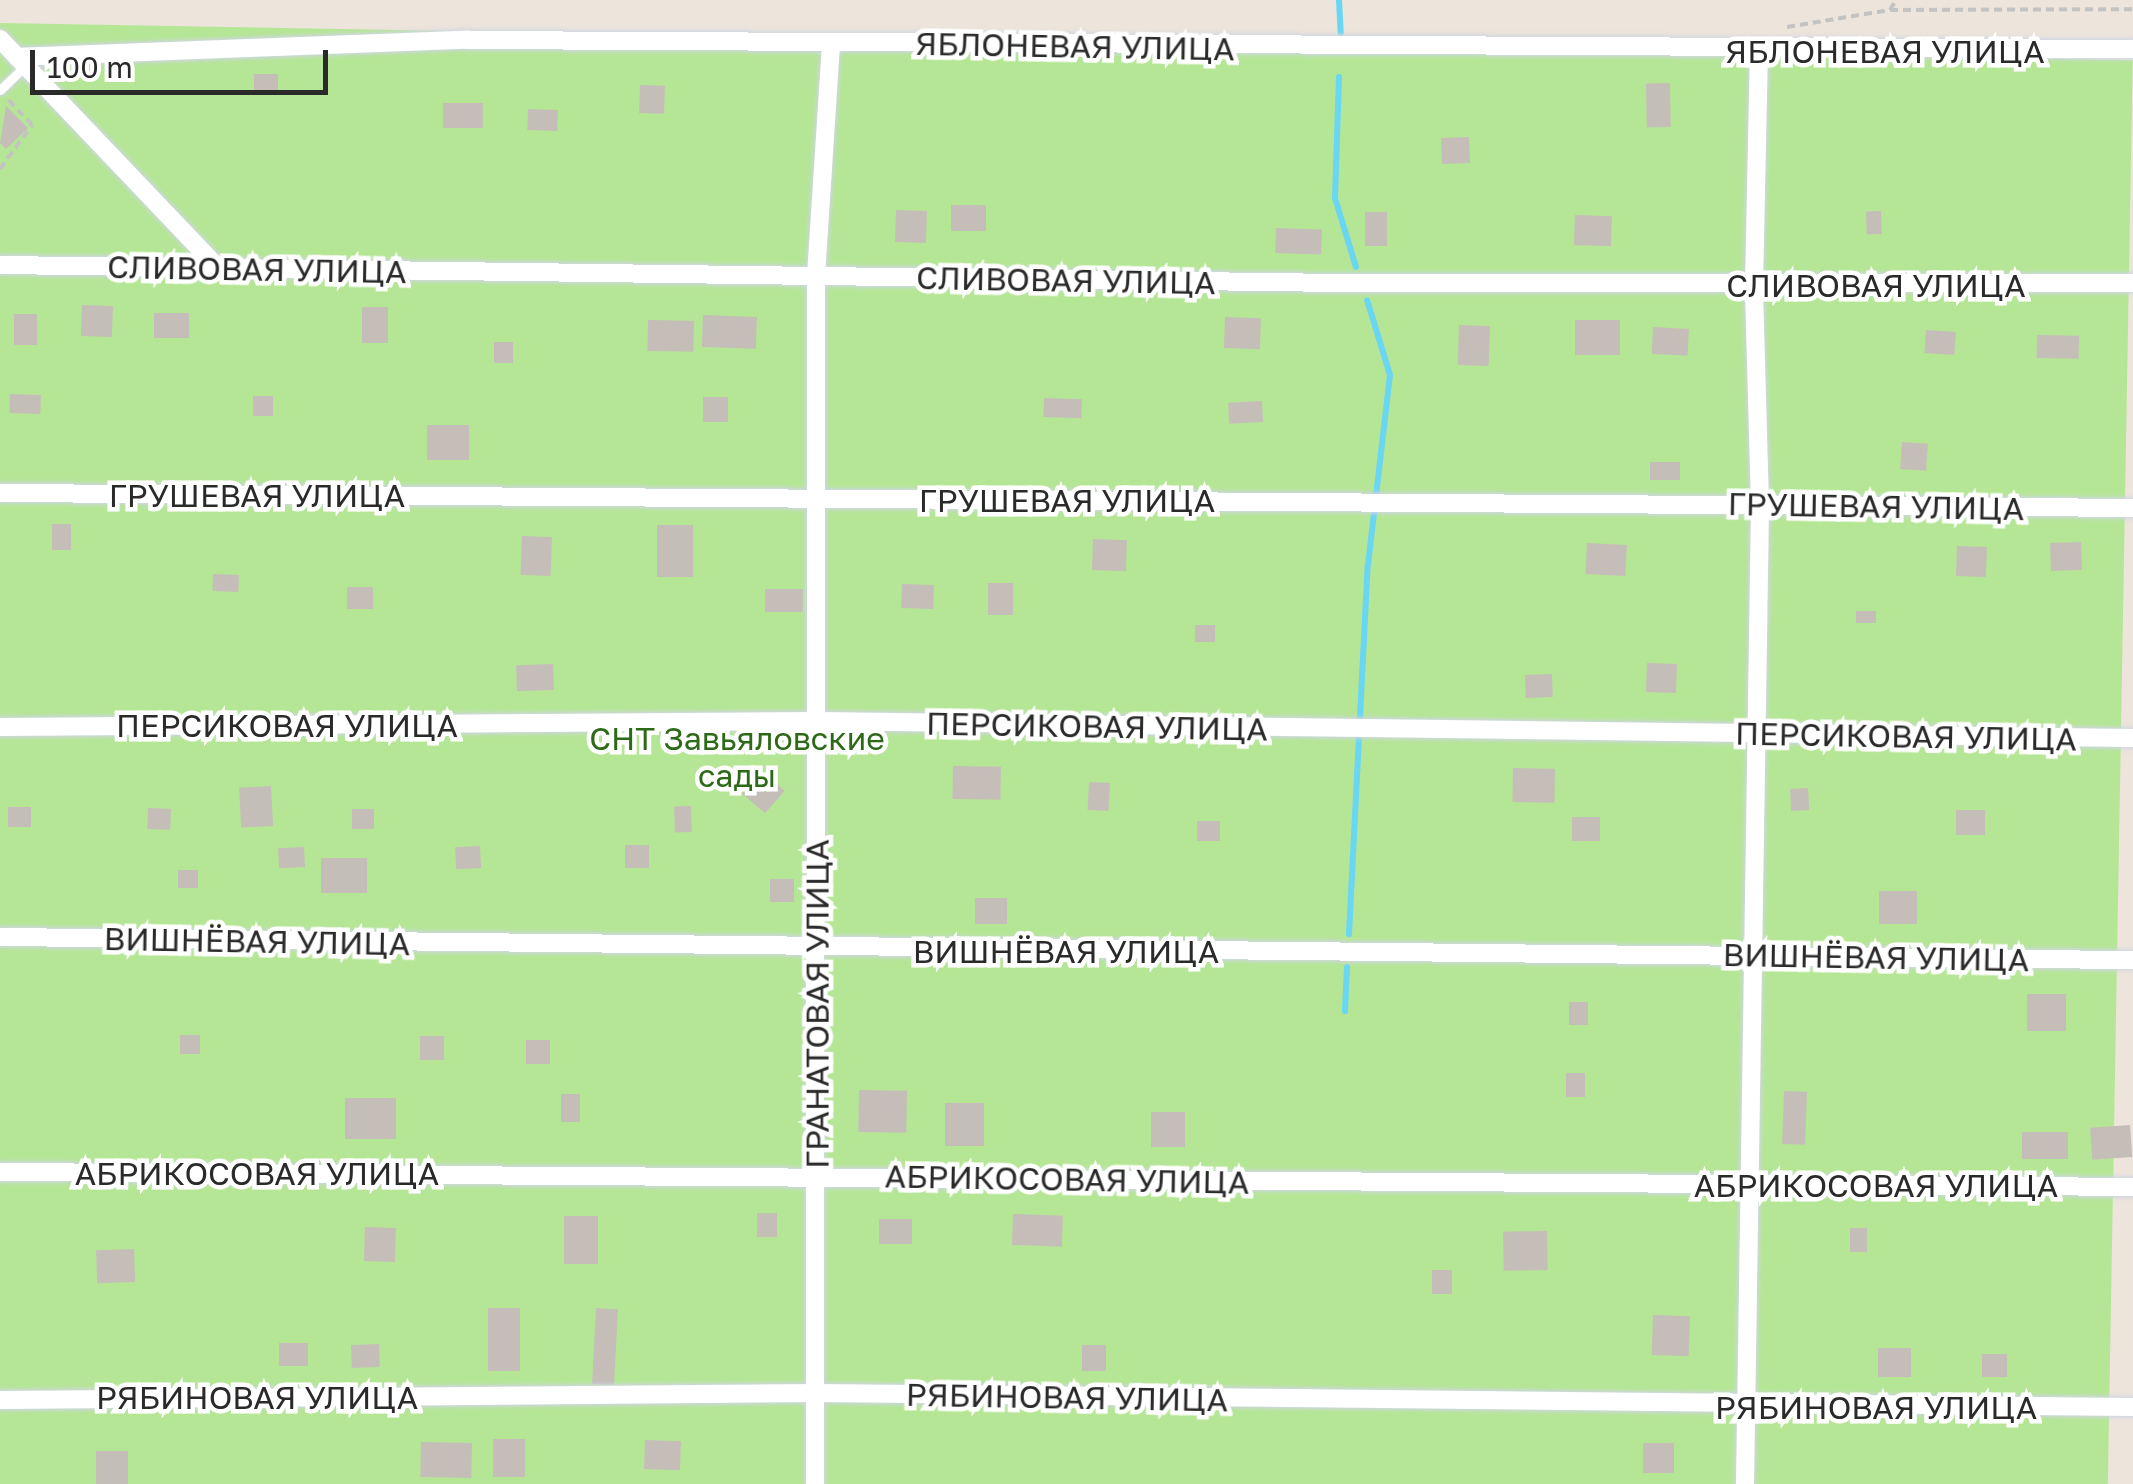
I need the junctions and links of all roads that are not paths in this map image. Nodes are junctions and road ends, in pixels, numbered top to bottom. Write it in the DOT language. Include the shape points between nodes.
graph roads {
  1 [pos="0,40"];
  2 [pos="831,44"];
  3 [pos="2133,49"];
  4 [pos="1759,52"];
  5 [pos="21,61"];
  6 [pos="0,90"];
  7 [pos="0,265"];
  8 [pos="219,269"];
  9 [pos="816,276"];
  10 [pos="2133,283"];
  11 [pos="1754,286"];
  12 [pos="0,493"];
  13 [pos="816,498"];
  14 [pos="1760,505"];
  15 [pos="2133,508"];
  16 [pos="816,721"];
  17 [pos="0,726"];
  18 [pos="1758,734"];
  19 [pos="2133,738"];
  20 [pos="0,937"];
  21 [pos="816,949"];
  22 [pos="1755,956"];
  23 [pos="2133,960"];
  24 [pos="0,1172"];
  25 [pos="818,1176"];
  26 [pos="1751,1185"];
  27 [pos="2133,1187"];
  28 [pos="816,1392"];
  29 [pos="0,1400"];
  30 [pos="2133,1407"];
  31 [pos="1744,1408"];
  32 [pos="815,1484"];
  33 [pos="1745,1484"];
  1 -- 5 [label="street"];
  2 -- 4 [label="street, ЯБЛОНЕВАЯ УЛИЦА"];
  2 -- 5 [label="street, ЯБЛОНЕВАЯ УЛИЦА" via="468,40"];
  2 -- 9 [label="street, ГРАНАТОВАЯ УЛИЦА"];
  3 -- 4 [label="street, ЯБЛОНЕВАЯ УЛИЦА"];
  4 -- 11 [label="street"];
  5 -- 6 [label="lane"];
  5 -- 8 [label="street"];
  7 -- 8 [label="street, СЛИВОВАЯ УЛИЦА"];
  8 -- 9 [label="street, СЛИВОВАЯ УЛИЦА"];
  9 -- 11 [label="street, СЛИВОВАЯ УЛИЦА"];
  9 -- 13 [label="street, ГРАНАТОВАЯ УЛИЦА"];
  10 -- 11 [label="street, СЛИВОВАЯ УЛИЦА"];
  11 -- 14 [label="street"];
  12 -- 13 [label="street, ГРУШЕВАЯ УЛИЦА"];
  13 -- 14 [label="street, ГРУШЕВАЯ УЛИЦА"];
  13 -- 16 [label="street, ГРАНАТОВАЯ УЛИЦА"];
  14 -- 15 [label="street, ГРУШЕВАЯ УЛИЦА"];
  14 -- 18 [label="street"];
  16 -- 17 [label="street, ПЕРСИКОВАЯ УЛИЦА"];
  16 -- 18 [label="street, ПЕРСИКОВАЯ УЛИЦА"];
  16 -- 21 [label="street, ГРАНАТОВАЯ УЛИЦА"];
  18 -- 19 [label="street, ПЕРСИКОВАЯ УЛИЦА"];
  18 -- 22 [label="street"];
  20 -- 21 [label="street, ВИШНЁВАЯ УЛИЦА"];
  21 -- 22 [label="street, ВИШНЁВАЯ УЛИЦА"];
  21 -- 25 [label="street, ГРАНАТОВАЯ УЛИЦА"];
  22 -- 23 [label="street, ВИШНЁВАЯ УЛИЦА"];
  22 -- 26 [label="street"];
  24 -- 25 [label="street, АБРИКОСОВАЯ УЛИЦА"];
  25 -- 26 [label="street, АБРИКОСОВАЯ УЛИЦА"];
  25 -- 28 [label="street, ГРАНАТОВАЯ УЛИЦА"];
  26 -- 27 [label="street, АБРИКОСОВАЯ УЛИЦА"];
  26 -- 31 [label="street"];
  28 -- 29 [label="street, РЯБИНОВАЯ УЛИЦА"];
  28 -- 31 [label="street, РЯБИНОВАЯ УЛИЦА"];
  28 -- 32 [label="street, ГРАНАТОВАЯ УЛИЦА"];
  30 -- 31 [label="street, РЯБИНОВАЯ УЛИЦА"];
  31 -- 33 [label="street"];
}
